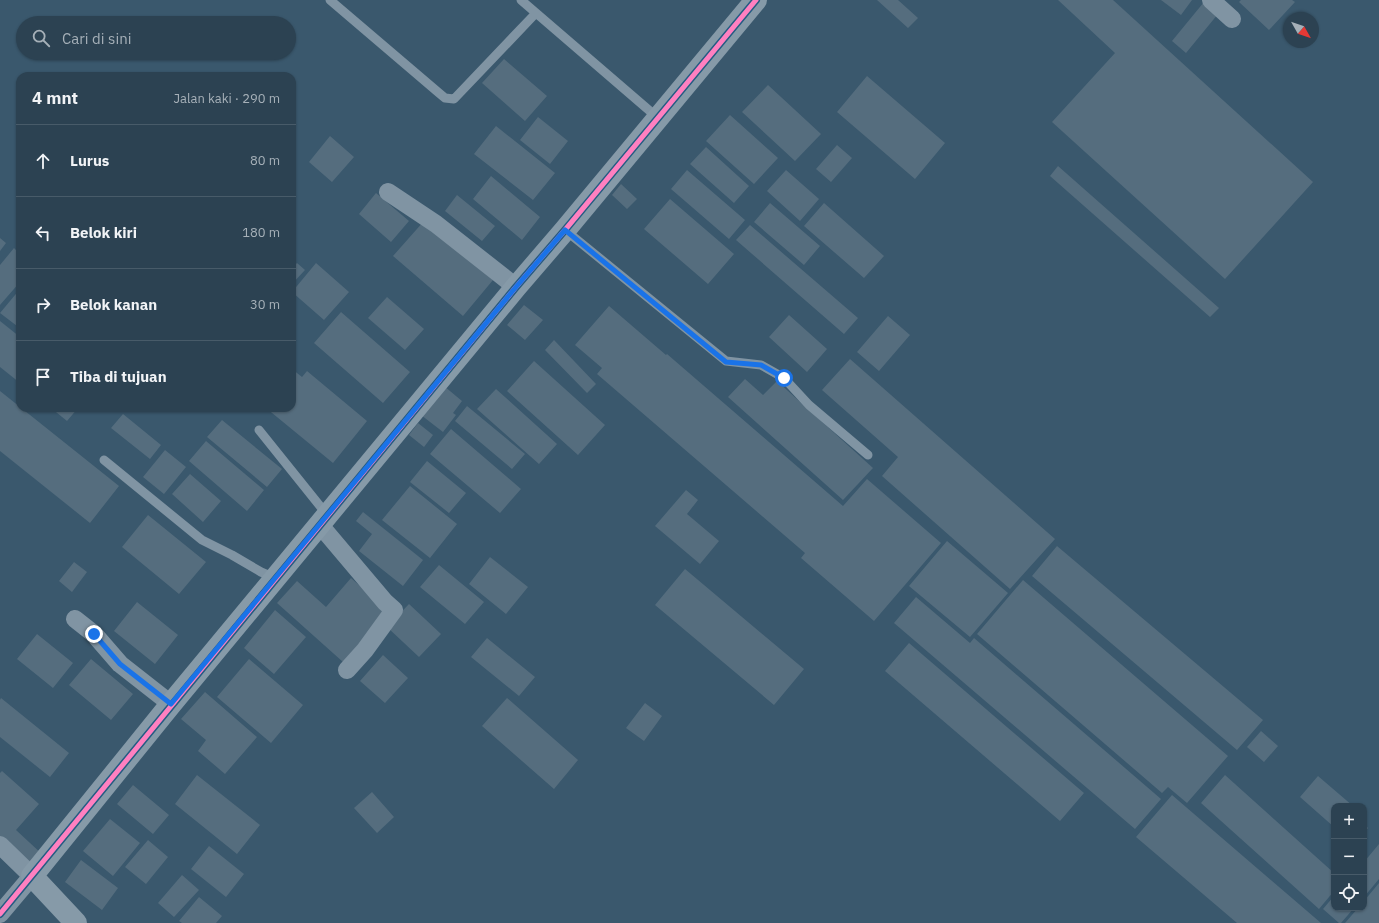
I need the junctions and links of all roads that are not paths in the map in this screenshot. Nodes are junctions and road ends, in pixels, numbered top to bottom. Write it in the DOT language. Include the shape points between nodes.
graph roads {
  1 [pos="330,0"];
  2 [pos="521,0"];
  3 [pos="756,0"];
  4 [pos="1211,0"];
  5 [pos="536,13"];
  6 [pos="1232,20"];
  7 [pos="658,118"];
  8 [pos="388,192"];
  9 [pos="565,230"];
  10 [pos="516,287"];
  11 [pos="259,430"];
  12 [pos="868,455"];
  13 [pos="104,460"];
  14 [pos="324,521"];
  15 [pos="276,578"];
  16 [pos="75,619"];
  17 [pos="347,670"];
  18 [pos="171,704"];
  19 [pos="0,845"];
  20 [pos="32,876"];
  21 [pos="0,914"];
  22 [pos="76,923"];
  1 -- 5 [label="lane" via="445,98 454,100"];
  2 -- 5 [label="lane"];
  3 -- 7 [label="street"];
  4 -- 6 [label="street"];
  5 -- 7 [label="lane"];
  7 -- 9 [label="street"];
  8 -- 10 [label="street" via="436,224"];
  9 -- 10 [label="street"];
  9 -- 12 [label="lane" via="726,362 761,365 784,378 808,406"];
  10 -- 14 [label="street"];
  11 -- 14 [label="lane"];
  13 -- 15 [label="lane" via="202,540"];
  14 -- 15 [label="street"];
  14 -- 17 [label="street" via="385,602 394,610"];
  15 -- 18 [label="street"];
  16 -- 18 [label="street" via="94,634 120,664"];
  18 -- 20 [label="street"];
  19 -- 20 [label="street"];
  20 -- 21 [label="street"];
  20 -- 22 [label="street"];
}
